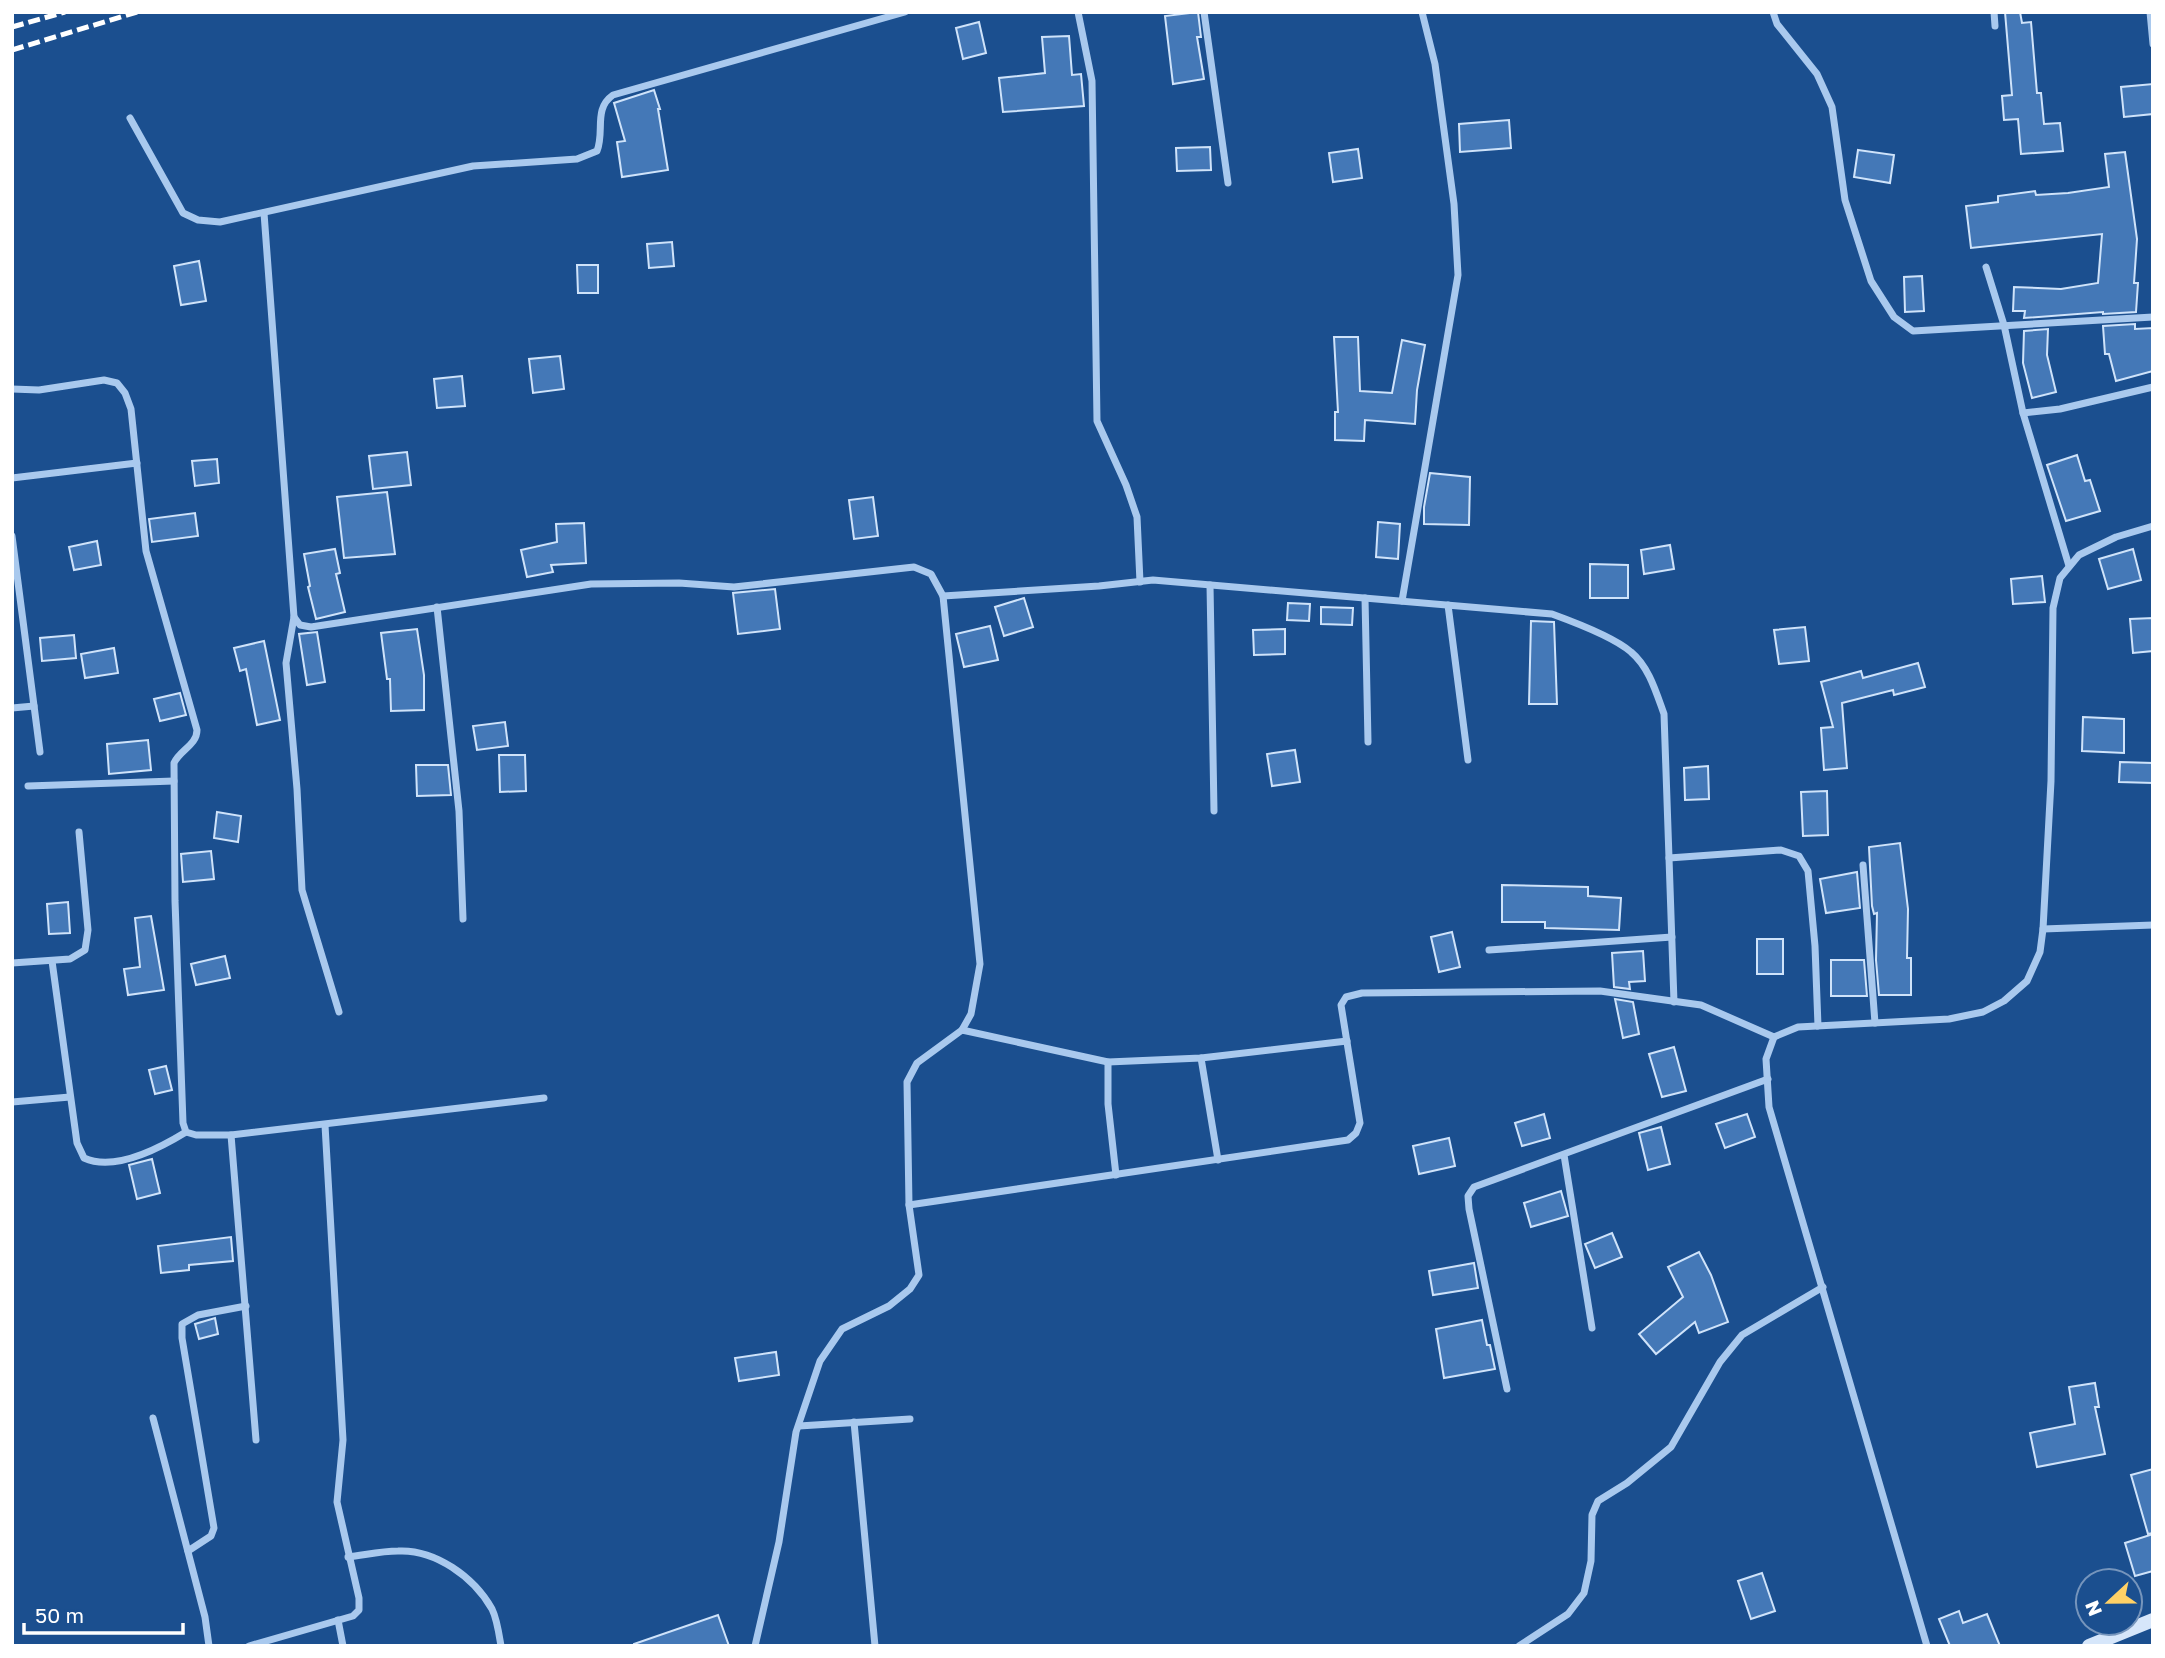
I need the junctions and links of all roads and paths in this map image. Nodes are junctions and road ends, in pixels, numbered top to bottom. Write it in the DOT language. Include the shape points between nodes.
graph roads {
  1 [pos="905,12"];
  2 [pos="1078,12"];
  3 [pos="1204,12"];
  4 [pos="1422,12"];
  5 [pos="1773,12"];
  6 [pos="1994,12"];
  7 [pos="2150,12"];
  8 [pos="1995,26"];
  9 [pos="2153,44"];
  10 [pos="130,118"];
  11 [pos="1228,183"];
  12 [pos="264,213"];
  13 [pos="1986,267"];
  14 [pos="2153,317"];
  15 [pos="2004,326"];
  16 [pos="2153,387"];
  17 [pos="12,389"];
  18 [pos="2023,413"];
  19 [pos="137,463"];
  20 [pos="12,478"];
  21 [pos="2153,526"];
  22 [pos="12,536"];
  23 [pos="2069,566"];
  24 [pos="1140,582"];
  25 [pos="1210,585"];
  26 [pos="943,596"];
  27 [pos="1365,598"];
  28 [pos="1402,601"];
  29 [pos="1448,605"];
  30 [pos="437,607"];
  31 [pos="294,617"];
  32 [pos="34,706"];
  33 [pos="12,708"];
  34 [pos="1368,742"];
  35 [pos="40,752"];
  36 [pos="1468,760"];
  37 [pos="174,781"];
  38 [pos="28,786"];
  39 [pos="1214,811"];
  40 [pos="79,832"];
  41 [pos="1669,858"];
  42 [pos="1863,865"];
  43 [pos="463,919"];
  44 [pos="2153,925"];
  45 [pos="2043,929"];
  46 [pos="1672,937"];
  47 [pos="1489,950"];
  48 [pos="52,961"];
  49 [pos="12,963"];
  50 [pos="1674,1002"];
  51 [pos="339,1012"];
  52 [pos="1875,1023"];
  53 [pos="1818,1026"];
  54 [pos="962,1030"];
  55 [pos="1774,1037"];
  56 [pos="1347,1041"];
  57 [pos="1201,1058"];
  58 [pos="1108,1062"];
  59 [pos="1768,1079"];
  60 [pos="70,1097"];
  61 [pos="544,1098"];
  62 [pos="12,1102"];
  63 [pos="324,1125"];
  64 [pos="186,1132"];
  65 [pos="231,1135"];
  66 [pos="1564,1155"];
  67 [pos="1218,1160"];
  68 [pos="1116,1175"];
  69 [pos="909,1205"];
  70 [pos="1822,1287"];
  71 [pos="246,1306"];
  72 [pos="1592,1328"];
  73 [pos="1507,1389"];
  74 [pos="153,1418"];
  75 [pos="909,1419"];
  76 [pos="854,1422"];
  77 [pos="799,1426"];
  78 [pos="256,1440"];
  79 [pos="188,1551"];
  80 [pos="348,1557"];
  81 [pos="338,1620"];
  82 [pos="2153,1620"];
  83 [pos="209,1646"];
  84 [pos="249,1646"];
  85 [pos="343,1646"];
  86 [pos="501,1646"];
  87 [pos="755,1646"];
  88 [pos="874,1646"];
  89 [pos="1519,1646"];
  90 [pos="1927,1646"];
  91 [pos="2089,1646"];
  1 -- 12 [label="street" via="612,95 600,113 597,152 577,159 473,166"];
  2 -- 24 [label="street" via="1092,82 1097,421 1137,517"];
  3 -- 11 [label="street"];
  4 -- 28 [label="street" via="1435,64 1454,204 1458,275"];
  5 -- 15 [label="street" via="1777,24 1817,74 1832,107 1845,200 1871,281 1894,317 1913,331"];
  6 -- 8 [label="street"];
  7 -- 9 [label="street"];
  10 -- 12 [label="street" via="183,213 220,222"];
  12 -- 31 [label="street"];
  13 -- 15 [label="street"];
  14 -- 15 [label="street"];
  15 -- 18 [label="street"];
  16 -- 18 [label="street"];
  17 -- 19 [label="street" via="39,390 104,380 117,383 131,409"];
  18 -- 23 [label="street"];
  19 -- 20 [label="street"];
  19 -- 37 [label="street" via="146,551 197,730 197,737 177,755"];
  21 -- 23 [label="street" via="2116,537 2080,555"];
  22 -- 32 [label="street"];
  23 -- 45 [label="street" via="2060,578 2053,608"];
  24 -- 25 [label="street"];
  24 -- 26 [label="street"];
  25 -- 27 [label="street"];
  25 -- 39 [label="street"];
  26 -- 30 [label="street" via="931,574 914,566 734,587 591,584"];
  26 -- 54 [label="street" via="980,964 971,1014"];
  27 -- 28 [label="street"];
  27 -- 34 [label="street"];
  28 -- 29 [label="street"];
  29 -- 36 [label="street"];
  29 -- 41 [label="street" via="1552,614 1631,652 1652,680 1664,714"];
  30 -- 31 [label="street" via="312,626 300,625"];
  30 -- 43 [label="street" via="459,811"];
  31 -- 51 [label="street" via="286,663 302,890"];
  32 -- 33 [label="street"];
  32 -- 35 [label="street"];
  37 -- 38 [label="street"];
  37 -- 64 [label="street"];
  40 -- 48 [label="street" via="88,930 85,950 70,959"];
  41 -- 46 [label="street"];
  41 -- 53 [label="street" via="1781,850 1799,856 1808,871"];
  42 -- 52 [label="street"];
  44 -- 45 [label="street"];
  45 -- 52 [label="street" via="2040,951 2027,981 2004,1002 1949,1019"];
  46 -- 47 [label="street"];
  46 -- 50 [label="street"];
  48 -- 49 [label="street"];
  48 -- 60 [label="street"];
  50 -- 55 [label="street" via="1701,1005"];
  50 -- 56 [label="street" via="1600,991 1362,993 1346,997 1341,1005"];
  52 -- 53 [label="street"];
  53 -- 55 [label="street" via="1798,1027"];
  54 -- 58 [label="street"];
  54 -- 69 [label="street" via="917,1063 907,1082"];
  55 -- 59 [label="street" via="1766,1059"];
  56 -- 57 [label="street"];
  56 -- 67 [label="street" via="1360,1123 1356,1133 1348,1140"];
  57 -- 58 [label="street"];
  57 -- 67 [label="street"];
  58 -- 68 [label="street"];
  59 -- 66 [label="street"];
  59 -- 70 [label="street" via="1769,1107"];
  60 -- 62 [label="street"];
  60 -- 64 [label="street" via="77,1143 84,1158 92,1162 112,1162 157,1150"];
  61 -- 63 [label="street"];
  63 -- 65 [label="street"];
  63 -- 80 [label="street" via="343,1440 337,1502"];
  64 -- 65 [label="street"];
  65 -- 71 [label="street"];
  66 -- 72 [label="street"];
  66 -- 73 [label="street" via="1474,1186 1468,1196"];
  67 -- 68 [label="street"];
  68 -- 69 [label="street"];
  69 -- 77 [label="street" via="919,1275 911,1289 888,1306 842,1329 820,1361"];
  70 -- 89 [label="street" via="1742,1335 1720,1362 1671,1447 1598,1501 1592,1515 1591,1561 1584,1593 1568,1614"];
  70 -- 90 [label="street"];
  71 -- 78 [label="street"];
  71 -- 79 [label="street" via="198,1315 182,1324 214,1528 211,1536"];
  74 -- 79 [label="street"];
  75 -- 76 [label="street"];
  76 -- 77 [label="street"];
  76 -- 88 [label="street"];
  77 -- 87 [label="street"];
  79 -- 83 [label="street"];
  80 -- 81 [label="street" via="359,1610"];
  80 -- 86 [label="street" via="399,1550 442,1562 468,1578 484,1597 493,1611"];
  81 -- 84 [label="street"];
  81 -- 85 [label="street"];
  82 -- 91 [label="street"];
}
